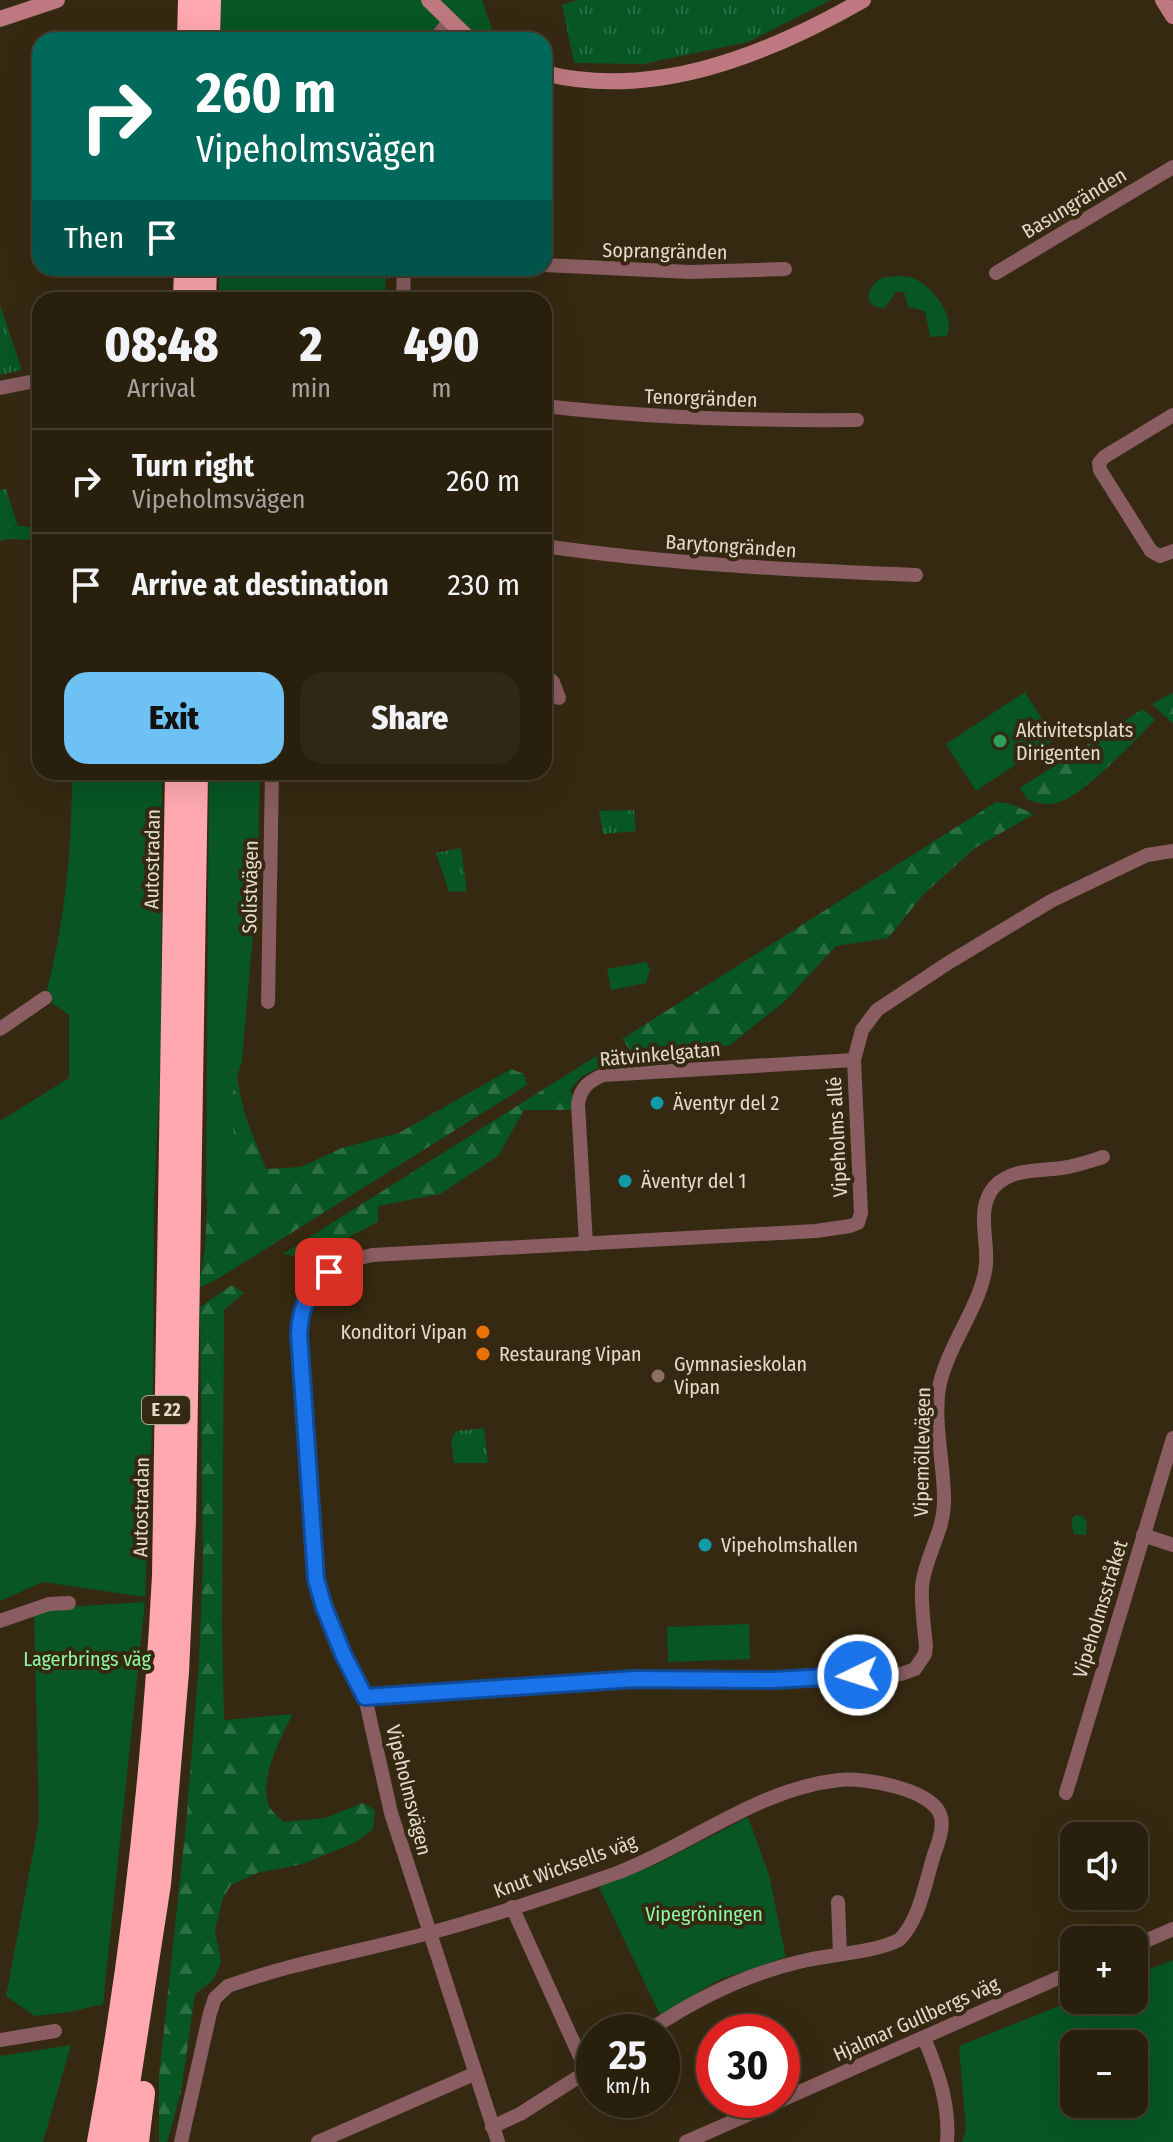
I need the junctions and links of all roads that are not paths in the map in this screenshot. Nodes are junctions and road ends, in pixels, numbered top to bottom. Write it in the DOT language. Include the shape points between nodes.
graph roads {
  1 [pos="57,0"];
  2 [pos="190,0"];
  3 [pos="209,0"];
  4 [pos="429,0"];
  5 [pos="863,0"];
  6 [pos="1163,0"];
  7 [pos="1173,16"];
  8 [pos="0,19"];
  9 [pos="449,21"];
  10 [pos="189,32"];
  11 [pos="208,32"];
  12 [pos="441,32"];
  13 [pos="461,32"];
  14 [pos="552,74"];
  15 [pos="1173,167"];
  16 [pos="552,265"];
  17 [pos="785,269"];
  18 [pos="996,273"];
  19 [pos="32,382"];
  20 [pos="0,388"];
  21 [pos="552,407"];
  22 [pos="1173,415"];
  23 [pos="857,420"];
  24 [pos="552,547"];
  25 [pos="1173,551"];
  26 [pos="916,575"];
  27 [pos="552,681"];
  28 [pos="559,698"];
  29 [pos="177,780"];
  30 [pos="196,780"];
  31 [pos="272,780"];
  32 [pos="1173,851"];
  33 [pos="45,998"];
  34 [pos="268,1002"];
  35 [pos="0,1029"];
  36 [pos="854,1060"];
  37 [pos="1103,1157"];
  38 [pos="586,1244"];
  39 [pos="381,1254"];
  40 [pos="1173,1438"];
  41 [pos="1143,1535"];
  42 [pos="1173,1545"];
  43 [pos="69,1603"];
  44 [pos="0,1621"];
  45 [pos="365,1697"];
  46 [pos="1066,1793"];
  47 [pos="159,1884"];
  48 [pos="838,1902"];
  49 [pos="512,1907"];
  50 [pos="1173,1929"];
  51 [pos="430,1932"];
  52 [pos="1148,1940"];
  53 [pos="840,1954"];
  54 [pos="1060,1977"];
  55 [pos="676,2014"];
  56 [pos="55,2031"];
  57 [pos="924,2038"];
  58 [pos="0,2040"];
  59 [pos="576,2041"];
  60 [pos="117,2046"];
  61 [pos="474,2074"];
  62 [pos="576,2079"];
  63 [pos="492,2127"];
  64 [pos="943,2140"];
  65 [pos="82,2142"];
  66 [pos="99,2142"];
  67 [pos="119,2142"];
  68 [pos="137,2142"];
  69 [pos="181,2142"];
  70 [pos="318,2142"];
  71 [pos="498,2142"];
  72 [pos="686,2142"];
  1 -- 8 [label="main road"];
  2 -- 10 [label="highway"];
  3 -- 11 [label="highway"];
  4 -- 9 [label="main road"];
  5 -- 14 [label="main road" via="771,48 711,66 643,79 583,80"];
  6 -- 7 [label="main road"];
  9 -- 12 [label="street"];
  9 -- 13 [label="main road"];
  15 -- 18 [label="street, Basungränden"];
  16 -- 17 [label="street, Soprangränden" via="690,272"];
  19 -- 20 [label="street"];
  21 -- 23 [label="street, Tenorgränden" via="753,421"];
  22 -- 25 [label="street" via="1099,463 1151,551 1160,556"];
  24 -- 26 [label="street, Barytongränden" via="645,560"];
  27 -- 28 [label="street"];
  29 -- 60 [label="highway, Autostradan / E 22" via="163,1591 151,1772"];
  30 -- 47 [label="highway, E 22" via="184,1522"];
  31 -- 34 [label="street, Solistvägen"];
  32 -- 36 [label="street, Vipeholms allé" via="1147,855 1088,882 948,963 877,1010 862,1030"];
  33 -- 35 [label="street"];
  36 -- 38 [label="street, Rätvinkelgatan" via="603,1075 590,1081 578,1104"];
  36 -- 38 [label="street, Vipeholms allé" via="858,1223 816,1231"];
  37 -- 45 [label="street, Vipemöllevägen" via="1006,1177 988,1198 982,1284 947,1360 939,1391 944,1505 922,1585 926,1646 915,1669 901,1674 635,1679"];
  38 -- 39 [label="street, Vipeholms allé"];
  39 -- 45 [label="street, Vipeholmsvägen" via="341,1265 317,1282 303,1307 299,1334 316,1579"];
  40 -- 41 [label="street, Vipeholmsstråket"];
  41 -- 42 [label="street"];
  41 -- 46 [label="street, Vipeholmsstråket"];
  43 -- 44 [label="street" via="49,1604"];
  45 -- 51 [label="street, Vipeholmsvägen" via="391,1813"];
  47 -- 67 [label="highway, E 22"];
  47 -- 68 [label="highway"];
  48 -- 53 [label="street"];
  49 -- 51 [label="street, Knut Wicksells väg"];
  49 -- 53 [label="street, Knut Wicksells väg" via="619,1872 741,1811 814,1785 862,1780 928,1799 939,1811 941,1831 908,1930 893,1943"];
  49 -- 59 [label="street"];
  50 -- 52 [label="street"];
  51 -- 61 [label="street, Vipeholmsvägen"];
  51 -- 69 [label="street, Knut Wicksells väg" via="228,1986 215,1998"];
  53 -- 55 [label="street" via="735,1981"];
  54 -- 57 [label="street, Hjalmar Gullbergs väg"];
  56 -- 58 [label="street"];
  57 -- 64 [label="street" via="944,2092"];
  57 -- 72 [label="street, Hjalmar Gullbergs väg"];
  60 -- 65 [label="highway"];
  60 -- 66 [label="highway, Autostradan / E 22"];
  61 -- 63 [label="street, Vipeholmsvägen"];
  61 -- 70 [label="street"];
  62 -- 63 [label="street"];
  63 -- 71 [label="street, Vipeholmsvägen"];
}
